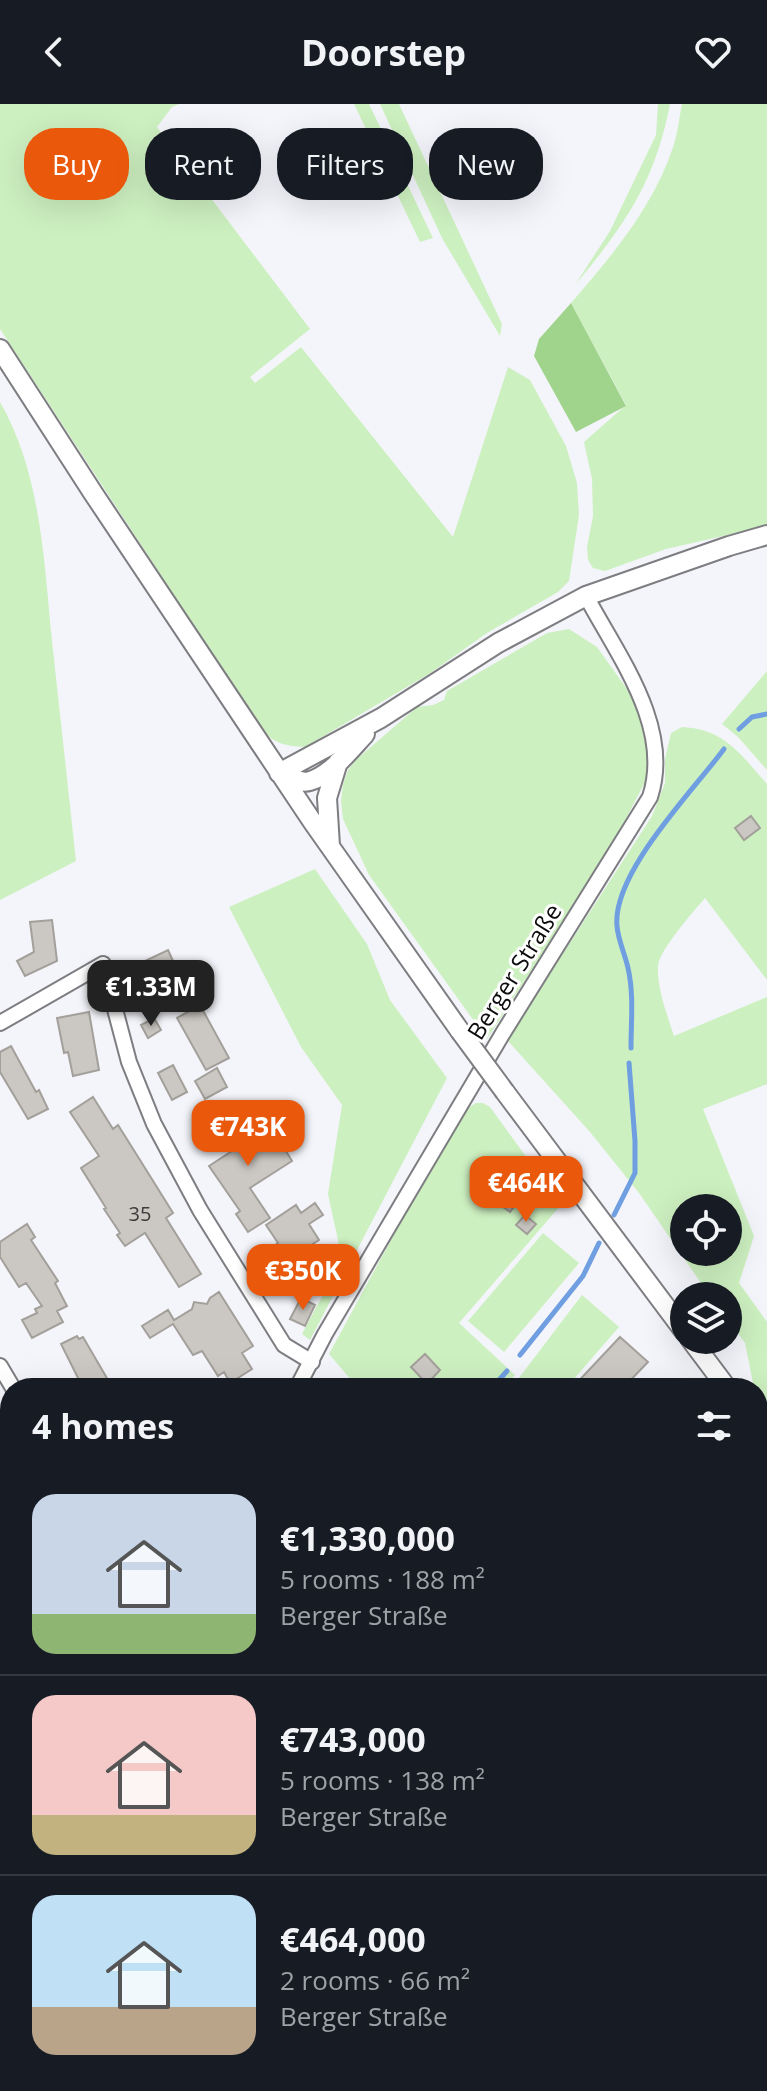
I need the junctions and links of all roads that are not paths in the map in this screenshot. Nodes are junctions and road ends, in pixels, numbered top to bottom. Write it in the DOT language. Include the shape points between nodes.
graph roads {
  1 [pos="0,349"];
  2 [pos="767,535"];
  3 [pos="586,596"];
  4 [pos="381,718"];
  5 [pos="339,761"];
  6 [pos="279,773"];
  7 [pos="331,849"];
  8 [pos="0,1023"];
  9 [pos="670,1312"];
  10 [pos="702,1354"];
  11 [pos="312,1362"];
  12 [pos="303,1378"];
  13 [pos="720,1378"];
  1 -- 6 [label="main road"];
  2 -- 3 [label="main road"];
  3 -- 4 [label="main road" via="498,643"];
  3 -- 11 [label="street, Berger Straße" via="651,723 657,759 650,797 503,1033"];
  4 -- 5 [label="main road"];
  4 -- 6 [label="main road"];
  5 -- 6 [label="main road" via="311,781"];
  5 -- 7 [label="main road" via="327,798"];
  6 -- 7 [label="main road"];
  7 -- 9 [label="main road, bridge"];
  8 -- 11 [label="street" via="103,964 129,1062 154,1124 284,1345"];
  10 -- 13 [label="main road"];
  11 -- 12 [label="street, Berger Straße"];
}
